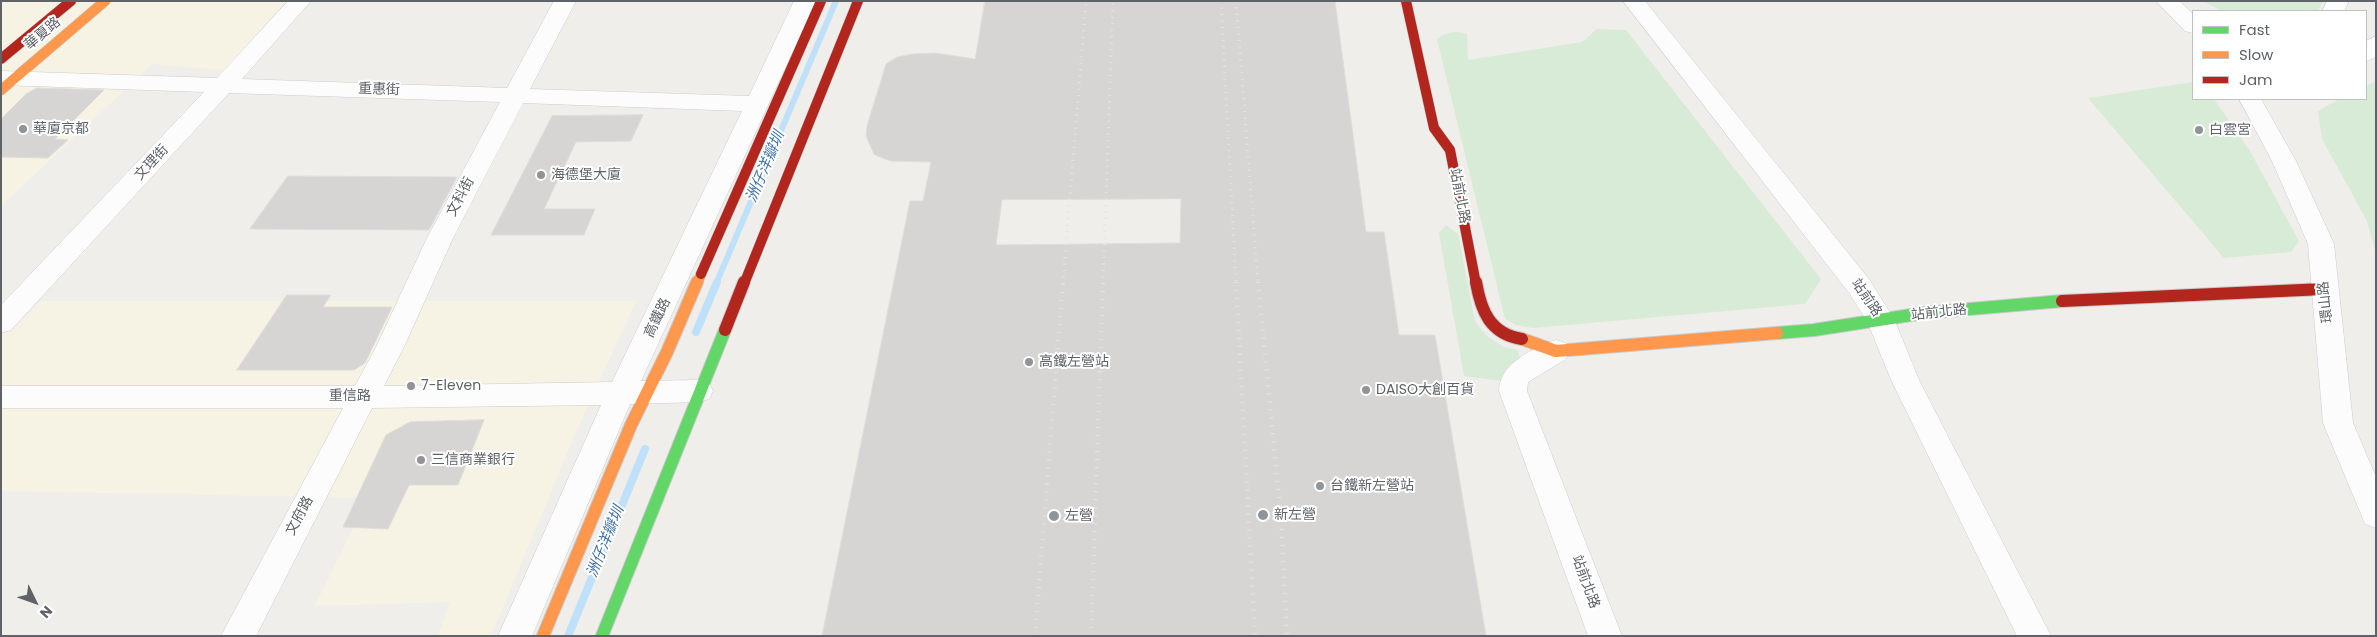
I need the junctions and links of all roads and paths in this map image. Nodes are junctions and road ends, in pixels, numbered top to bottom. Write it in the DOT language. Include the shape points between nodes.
graph roads {
  1 [pos="71,1"];
  2 [pos="105,1"];
  3 [pos="565,1"];
  4 [pos="805,1"];
  5 [pos="821,1"];
  6 [pos="858,1"];
  7 [pos="1406,1"];
  8 [pos="1634,1"];
  9 [pos="2167,1"];
  10 [pos="300,2"];
  11 [pos="2192,25"];
  12 [pos="2376,43"];
  13 [pos="2367,53"];
  14 [pos="1,59"];
  15 [pos="6,82"];
  16 [pos="225,84"];
  17 [pos="516,94"];
  18 [pos="2251,100"];
  19 [pos="758,104"];
  20 [pos="2324,288"];
  21 [pos="1880,319"];
  22 [pos="1,323"];
  23 [pos="1556,351"];
  24 [pos="699,391"];
  25 [pos="634,392"];
  26 [pos="363,396"];
  27 [pos="1,397"];
  28 [pos="2376,515"];
  29 [pos="238,636"];
  30 [pos="515,636"];
  31 [pos="543,636"];
  32 [pos="602,636"];
  33 [pos="1605,636"];
  34 [pos="2034,636"];
  1 -- 14 [label="street, 華夏路"];
  2 -- 15 [label="street, 華夏路"];
  3 -- 17 [label="street, 文科街"];
  4 -- 19 [label="street, 高鐵路"];
  5 -- 25 [label="street, 高鐵路" via="668,352"];
  6 -- 24 [label="street"];
  7 -- 23 [label="street, 站前北路" via="1434,128 1450,150 1480,305 1491,324 1509,338 1529,340"];
  8 -- 21 [label="street, 站前路" via="1853,278"];
  9 -- 11 [label="street"];
  10 -- 16 [label="street, 文理街"];
  12 -- 13 [label="street"];
  15 -- 16 [label="street, 重惠街"];
  16 -- 17 [label="street, 重惠街"];
  16 -- 22 [label="street, 文理街"];
  17 -- 19 [label="street, 重惠街"];
  17 -- 26 [label="street, 文科街" via="440,238 390,347"];
  18 -- 20 [label="street, 環山路" via="2284,161 2321,244"];
  19 -- 25 [label="street, 高鐵路"];
  20 -- 21 [label="street, 站前北路" via="2163,298 2114,297"];
  20 -- 28 [label="street, 環山路" via="2338,423"];
  21 -- 23 [label="street, 站前北路" via="1814,330"];
  21 -- 34 [label="street, 站前路" via="1940,452"];
  23 -- 33 [label="street, 站前北路" via="1518,374 1512,381 1513,391"];
  24 -- 25 [label="street, 重信路"];
  24 -- 32 [label="street"];
  25 -- 26 [label="street, 重信路"];
  25 -- 30 [label="street, 高鐵路"];
  25 -- 31 [label="street, 高鐵路" via="631,425"];
  26 -- 27 [label="street, 重信路"];
  26 -- 29 [label="street, 文府路"];
}
